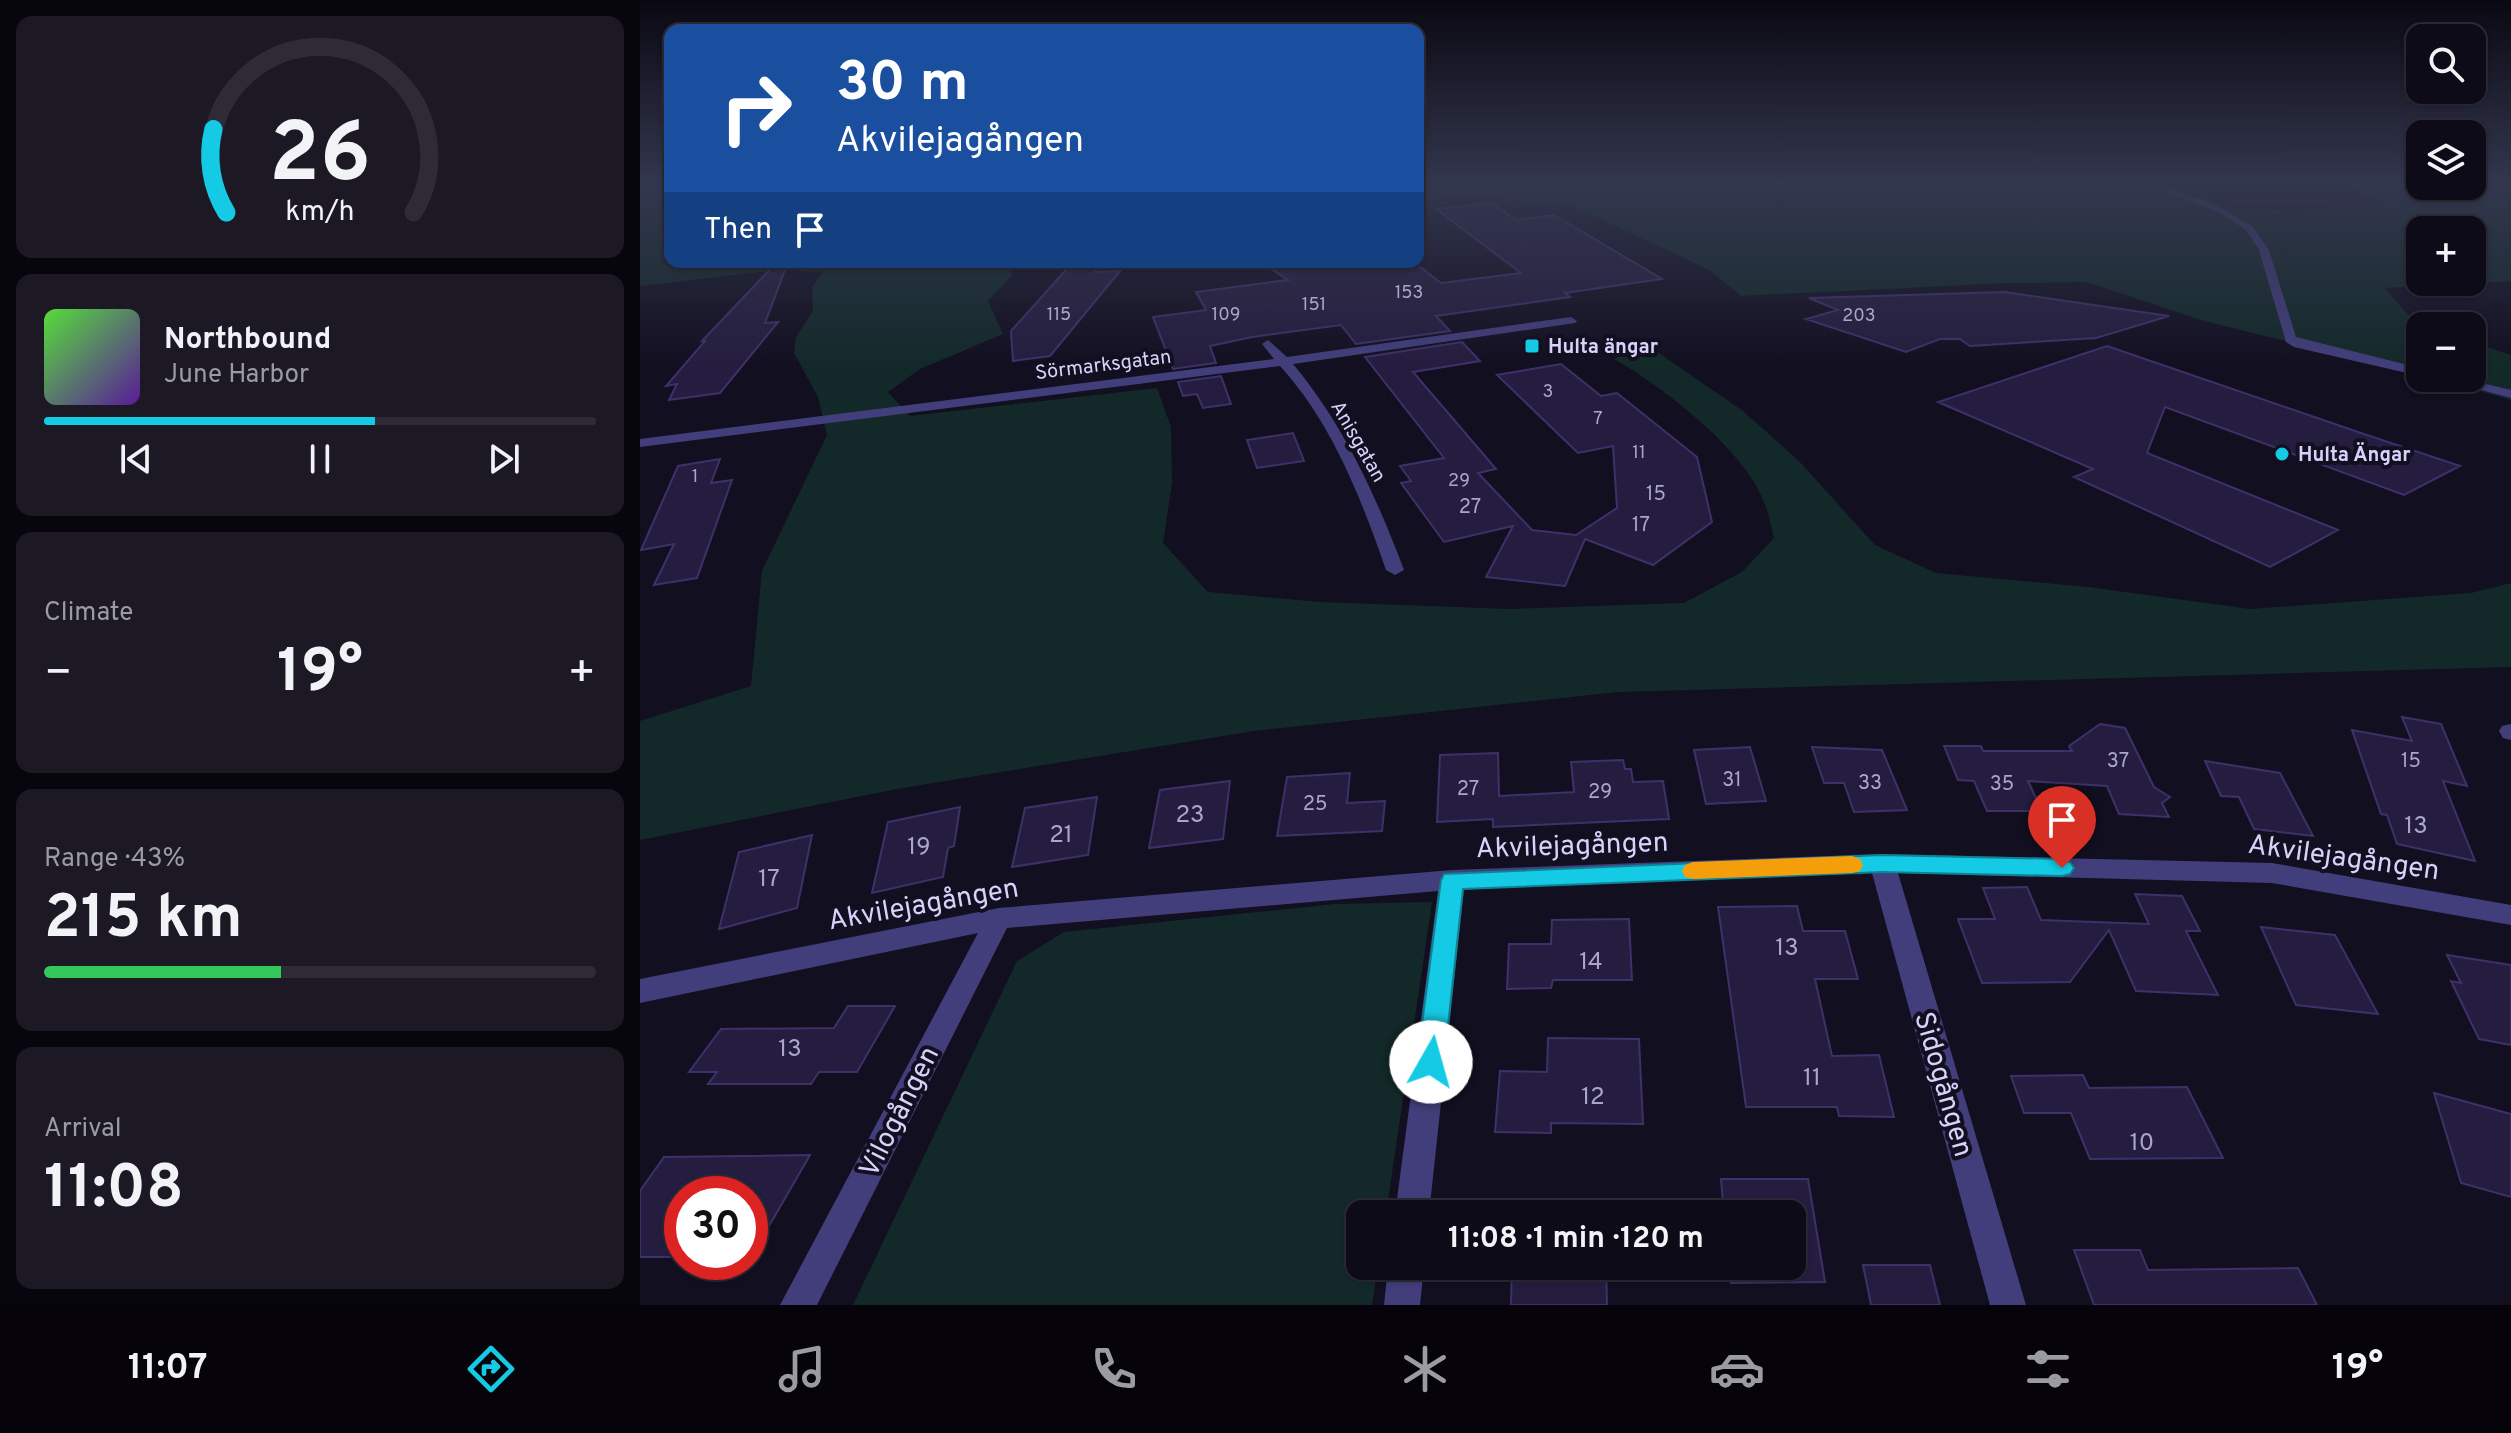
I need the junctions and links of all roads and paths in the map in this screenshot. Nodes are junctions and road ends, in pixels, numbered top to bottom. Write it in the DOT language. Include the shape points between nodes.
graph roads {
  1 [pos="2261,244"];
  2 [pos="1571,321"];
  3 [pos="1268,344"];
  4 [pos="1286,361"];
  5 [pos="2406,369"];
  6 [pos="2486,388"];
  7 [pos="2511,394"];
  8 [pos="642,447"];
  9 [pos="1395,570"];
  10 [pos="1882,863"];
  11 [pos="1452,880"];
  12 [pos="2511,915"];
  13 [pos="999,918"];
  14 [pos="640,991"];
  15 [pos="1414,1200"];
  16 [pos="1405,1280"];
  17 [pos="798,1305"];
  18 [pos="1402,1305"];
  19 [pos="2008,1305"];
  1 -- 5 [label="street" via="2290,339"];
  2 -- 4 [label="street, Sörmarksgatan"];
  3 -- 4 [label="street, Anisgatan"];
  4 -- 8 [label="street, Sörmarksgatan"];
  4 -- 9 [label="street, Anisgatan" via="1344,448 1374,508"];
  6 -- 7 [label="street"];
  10 -- 11 [label="street, Akvilejagången"];
  10 -- 12 [label="street, Akvilejagången" via="2272,873"];
  10 -- 19 [label="street, Sidogången"];
  11 -- 13 [label="street, Akvilejagången"];
  11 -- 15 [label="street"];
  13 -- 14 [label="street, Akvilejagången"];
  13 -- 17 [label="street, Vilogången"];
  16 -- 18 [label="street"];
}
